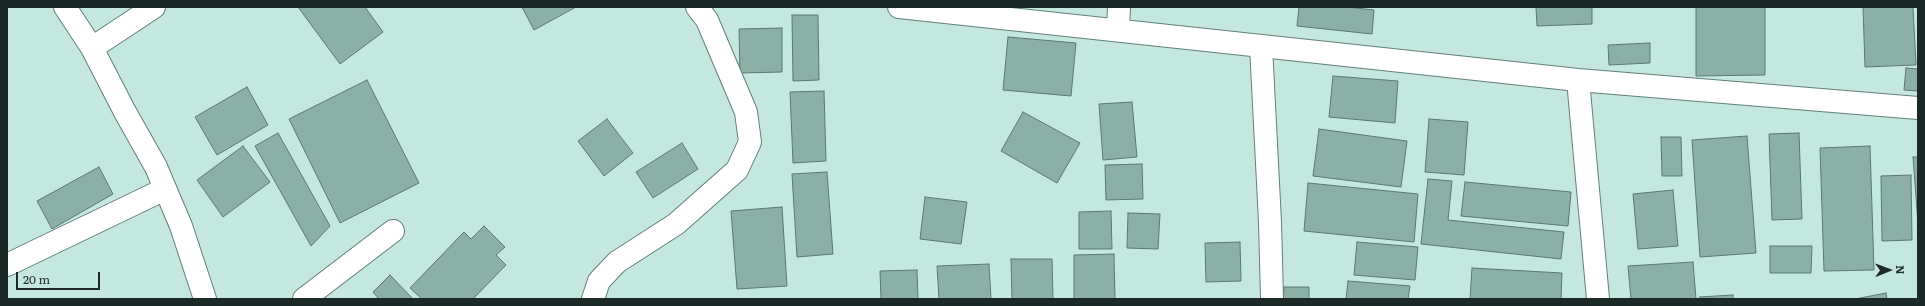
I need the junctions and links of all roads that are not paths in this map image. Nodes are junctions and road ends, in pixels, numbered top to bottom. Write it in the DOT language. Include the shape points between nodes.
graph roads {
  1 [pos="65,7"];
  2 [pos="154,7"];
  3 [pos="697,7"];
  4 [pos="899,7"];
  5 [pos="1118,7"];
  6 [pos="1118,30"];
  7 [pos="1261,46"];
  8 [pos="92,48"];
  9 [pos="1578,80"];
  10 [pos="1918,108"];
  11 [pos="165,189"];
  12 [pos="393,231"];
  13 [pos="7,265"];
  14 [pos="205,299"];
  15 [pos="304,299"];
  16 [pos="593,299"];
  17 [pos="1272,299"];
  18 [pos="1598,299"];
  1 -- 8 [label="street"];
  2 -- 8 [label="street"];
  3 -- 16 [label="street" via="707,20 746,112 750,142 737,170 676,224 617,262 599,281"];
  4 -- 6 [label="street"];
  5 -- 6 [label="street"];
  6 -- 7 [label="street"];
  7 -- 9 [label="street"];
  7 -- 17 [label="street"];
  8 -- 11 [label="street" via="156,167"];
  9 -- 10 [label="street"];
  9 -- 18 [label="street"];
  11 -- 13 [label="street"];
  11 -- 14 [label="street"];
  12 -- 15 [label="street"];
}
